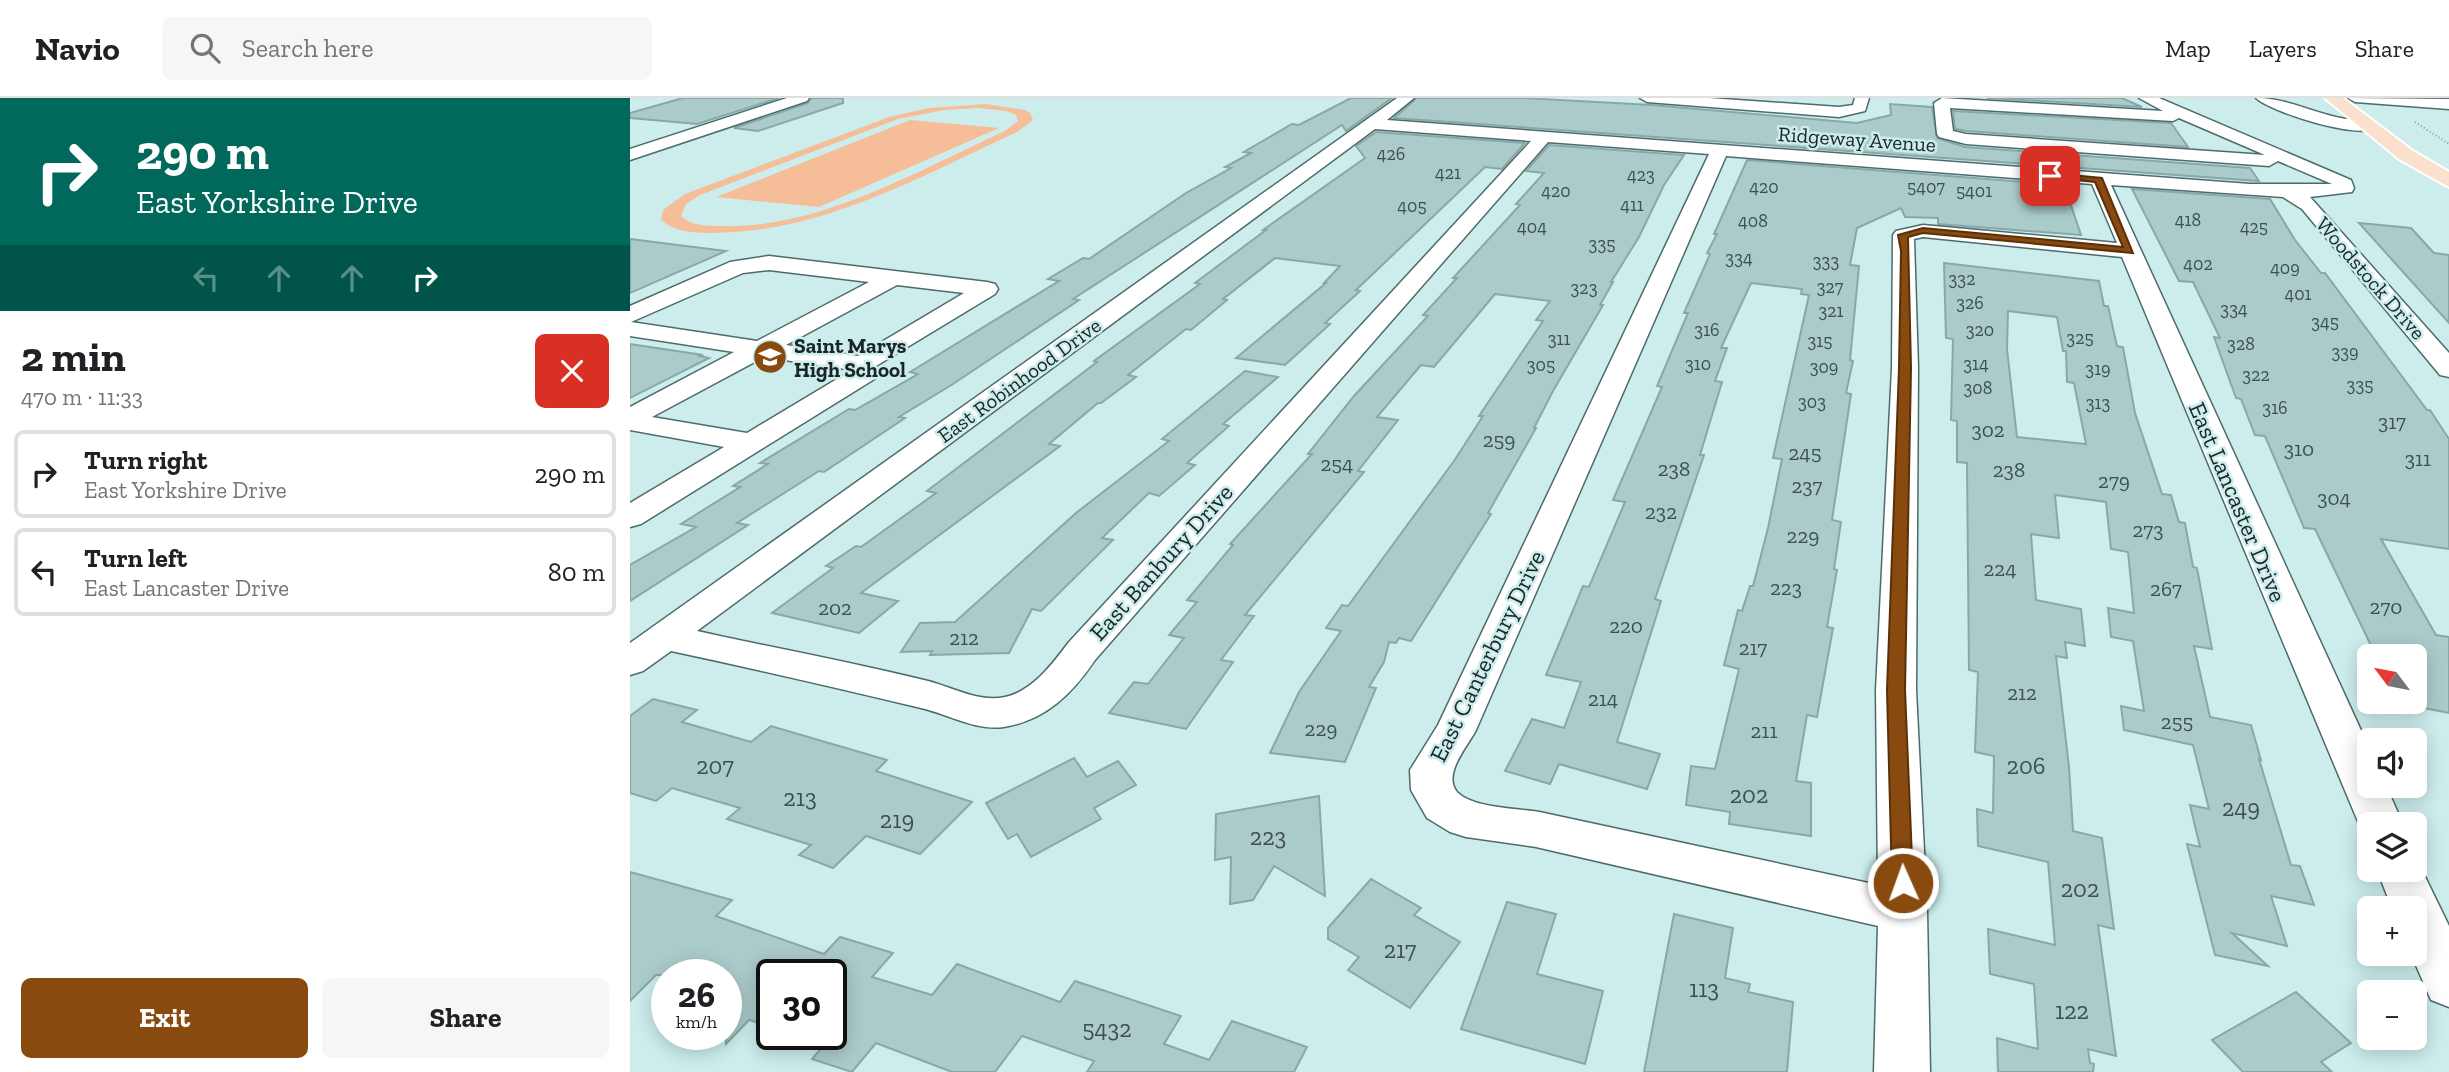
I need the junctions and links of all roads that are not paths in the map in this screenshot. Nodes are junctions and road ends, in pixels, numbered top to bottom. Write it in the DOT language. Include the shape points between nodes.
graph roads {
  1 [pos="802,98"];
  2 [pos="1407,98"];
  3 [pos="1647,98"];
  4 [pos="1862,98"];
  5 [pos="2146,98"];
  6 [pos="2263,98"];
  7 [pos="2295,98"];
  8 [pos="2333,98"];
  9 [pos="2363,98"];
  10 [pos="2449,104"];
  11 [pos="2389,116"];
  12 [pos="2190,117"];
  13 [pos="2317,119"];
  14 [pos="1372,124"];
  15 [pos="2369,127"];
  16 [pos="656,130"];
  17 [pos="695,133"];
  18 [pos="1542,139"];
  19 [pos="1719,151"];
  20 [pos="630,155"];
  21 [pos="2297,163"];
  22 [pos="2099,179"];
  23 [pos="2449,181"];
  24 [pos="2289,192"];
  25 [pos="2130,251"];
  26 [pos="893,278"];
  27 [pos="630,315"];
  28 [pos="630,329"];
  29 [pos="761,349"];
  30 [pos="862,364"];
  31 [pos="2449,369"];
  32 [pos="630,420"];
  33 [pos="753,443"];
  34 [pos="630,517"];
  35 [pos="665,637"];
  36 [pos="630,662"];
  37 [pos="2376,812"];
  38 [pos="2405,882"];
  39 [pos="1903,911"];
  40 [pos="2449,983"];
  41 [pos="1902,1072"];
  1 -- 17 [label="street"];
  2 -- 14 [label="street, East Robinhood Drive"];
  3 -- 4 [label="street" via="1850,111 1860,108"];
  5 -- 12 [label="street"];
  6 -- 13 [label="street"];
  7 -- 13 [label="street"];
  8 -- 15 [label="main road"];
  9 -- 10 [label="street"];
  9 -- 11 [label="main road"];
  12 -- 21 [label="street"];
  12 -- 21 [label="street" via="1942,103 1945,134 1966,139"];
  13 -- 15 [label="street"];
  14 -- 18 [label="street, Ridgeway Avenue"];
  14 -- 35 [label="street, East Robinhood Drive"];
  15 -- 23 [label="main road"];
  16 -- 17 [label="street"];
  17 -- 20 [label="street"];
  18 -- 19 [label="street, Ridgeway Avenue"];
  18 -- 35 [label="street, East Banbury Drive" via="1082,651 1060,683 1041,698 1004,712 982,713 932,696"];
  19 -- 22 [label="street, Ridgeway Avenue"];
  19 -- 39 [label="street, East Canterbury Drive" via="1456,730 1431,770 1433,790 1443,806 1466,819 1536,829"];
  21 -- 24 [label="street, Ridgeway Avenue" via="2345,188"];
  22 -- 24 [label="street, Ridgeway Avenue"];
  22 -- 25 [label="street, East Lancaster Drive"];
  24 -- 31 [label="street, Woodstock Drive" via="2309,205"];
  25 -- 37 [label="street, East Lancaster Drive"];
  25 -- 39 [label="street" via="1923,230 1903,235 1905,368 1896,690"];
  26 -- 27 [label="street" via="769,263 738,267"];
  26 -- 29 [label="street"];
  26 -- 30 [label="street" via="987,289"];
  28 -- 29 [label="street"];
  29 -- 30 [label="street"];
  29 -- 32 [label="street"];
  30 -- 33 [label="street" via="867,372"];
  32 -- 33 [label="street"];
  33 -- 34 [label="street"];
  35 -- 36 [label="street, East Robinhood Drive"];
  38 -- 40 [label="street"];
  39 -- 41 [label="street"];
}
